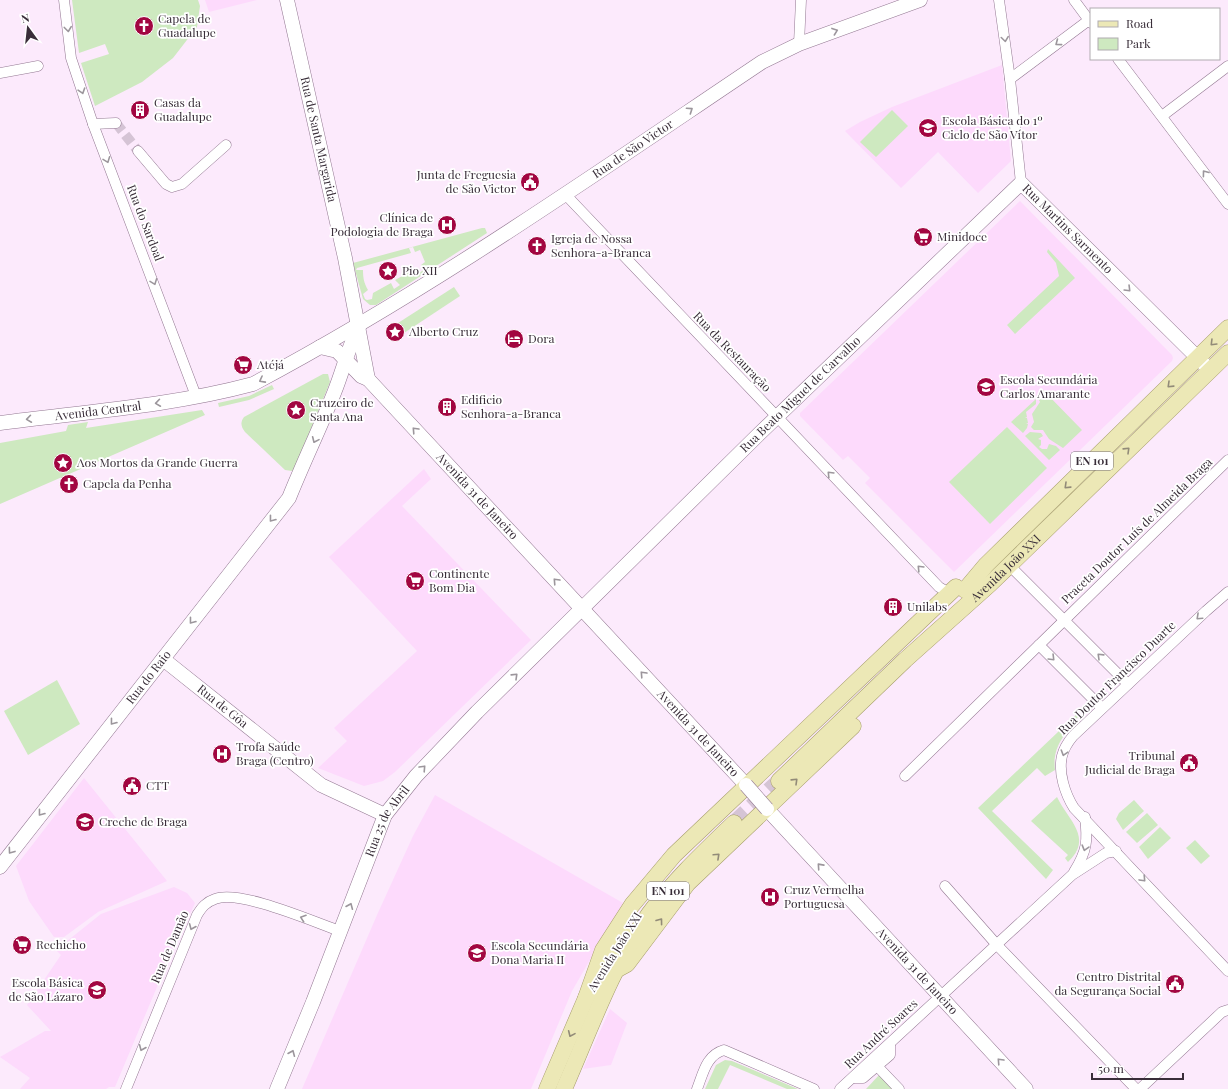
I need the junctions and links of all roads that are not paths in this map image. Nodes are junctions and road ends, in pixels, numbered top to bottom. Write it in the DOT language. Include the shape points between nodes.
graph roads {
  1 [pos="64,0"];
  2 [pos="288,0"];
  3 [pos="801,0"];
  4 [pos="920,0"];
  5 [pos="999,0"];
  6 [pos="1074,0"];
  7 [pos="1090,21"];
  8 [pos="798,44"];
  9 [pos="1119,60"];
  10 [pos="38,66"];
  11 [pos="1228,66"];
  12 [pos="0,73"];
  13 [pos="1010,79"];
  14 [pos="1162,116"];
  15 [pos="116,123"];
  16 [pos="93,124"];
  17 [pos="226,144"];
  18 [pos="138,151"];
  19 [pos="1021,183"];
  20 [pos="565,194"];
  21 [pos="1228,204"];
  22 [pos="359,326"];
  23 [pos="1228,328"];
  24 [pos="320,347"];
  25 [pos="1228,353"];
  26 [pos="1198,358"];
  27 [pos="346,360"];
  28 [pos="1210,370"];
  29 [pos="368,379"];
  30 [pos="335,391"];
  31 [pos="196,396"];
  32 [pos="776,417"];
  33 [pos="0,423"];
  34 [pos="1228,460"];
  35 [pos="1009,565"];
  36 [pos="990,584"];
  37 [pos="958,589"];
  38 [pos="1228,592"];
  39 [pos="582,610"];
  40 [pos="1063,621"];
  41 [pos="1039,645"];
  42 [pos="163,659"];
  43 [pos="1128,684"];
  44 [pos="1102,708"];
  45 [pos="905,776"];
  46 [pos="746,785"];
  47 [pos="767,809"];
  48 [pos="384,816"];
  49 [pos="1085,817"];
  50 [pos="1116,851"];
  51 [pos="0,867"];
  52 [pos="1072,876"];
  53 [pos="945,886"];
  54 [pos="340,931"];
  55 [pos="997,945"];
  56 [pos="616,970"];
  57 [pos="1228,971"];
  58 [pos="586,998"];
  59 [pos="941,998"];
  60 [pos="1228,1002"];
  61 [pos="1225,1011"];
  62 [pos="890,1044"];
  63 [pos="877,1066"];
  64 [pos="853,1078"];
  65 [pos="126,1089"];
  66 [pos="277,1089"];
  67 [pos="547,1089"];
  68 [pos="564,1089"];
  69 [pos="697,1089"];
  70 [pos="814,1089"];
  71 [pos="840,1089"];
  72 [pos="899,1089"];
  73 [pos="1026,1089"];
  74 [pos="1136,1089"];
  75 [pos="1140,1089"];
  1 -- 16 [label="street, Rua do Sardoal, one-way" via="72,58"];
  2 -- 22 [label="street, Rua de Santa Margarida"];
  3 -- 8 [label="street"];
  8 -- 4 [label="street, Rua de São Victor, one-way"];
  5 -- 13 [label="street, Rua Martins Sarmento, one-way"];
  6 -- 7 [label="street"];
  7 -- 13 [label="street, one-way"];
  20 -- 8 [label="street, Rua de São Victor, one-way" via="762,62"];
  9 -- 14 [label="street"];
  10 -- 12 [label="street"];
  11 -- 14 [label="street"];
  13 -- 19 [label="street, Rua Martins Sarmento"];
  21 -- 14 [label="street, one-way"];
  15 -- 16 [label="street"];
  16 -- 31 [label="street, Rua do Sardoal, one-way"];
  17 -- 18 [label="street" via="182,184 172,187 166,184"];
  19 -- 26 [label="street, Rua Martins Sarmento, one-way"];
  19 -- 32 [label="street, Rua Beato Miguel de Carvalho"];
  20 -- 22 [label="street, Rua de São Victor"];
  20 -- 32 [label="street, Rua da Restauração"];
  22 -- 24 [label="street, Rua de São Victor"];
  22 -- 27 [label="street, Rua do Raio"];
  22 -- 29 [label="street, Rua de Santa Margarida"];
  23 -- 26 [label="main road, Avenida João XXI / EN 101, one-way"];
  24 -- 27 [label="street, Avenida 31 de Janeiro" via="337,351"];
  24 -- 31 [label="street, Avenida Central, one-way" via="253,384"];
  25 -- 28 [label="main road, Avenida João XXI / EN 101"];
  26 -- 28 [label="street, Rua Martins Sarmento"];
  26 -- 37 [label="main road, Avenida João XXI / EN 101, one-way" via="986,565"];
  27 -- 29 [label="street, Avenida 31 de Janeiro" via="361,376"];
  27 -- 30 [label="street, Rua do Raio"];
  35 -- 28 [label="main road, Avenida João XXI / EN 101, one-way"];
  29 -- 30 [label="street" via="351,382"];
  39 -- 29 [label="street, Avenida 31 de Janeiro, one-way"];
  30 -- 42 [label="street, Rua do Raio, one-way" via="288,485 289,498"];
  31 -- 33 [label="street, Avenida Central, one-way"];
  37 -- 32 [label="street, Rua da Restauração, one-way" via="939,587"];
  32 -- 39 [label="street, Rua Beato Miguel de Carvalho"];
  34 -- 40 [label="street, Praceta Doutor Luís de Almeida Braga"];
  35 -- 36 [label="main road, Avenida João XXI / EN 101"];
  35 -- 40 [label="street, Praceta Doutor Luís de Almeida Braga"];
  36 -- 37 [label="main road, Avenida João XXI / EN 101" via="777,778"];
  47 -- 36 [label="main road, one-way" via="912,668"];
  37 -- 46 [label="main road"];
  38 -- 43 [label="street, Rua Doutor Francisco Duarte, one-way"];
  46 -- 39 [label="street, Avenida 31 de Janeiro, one-way"];
  48 -- 39 [label="street, Rua 25 de Abril, one-way" via="438,752"];
  40 -- 41 [label="street, Praceta Doutor Luís de Almeida Braga"];
  43 -- 40 [label="street, Praceta Doutor Luís de Almeida Braga, one-way"];
  41 -- 44 [label="street, one-way"];
  41 -- 45 [label="street, Praceta Doutor Luís de Almeida Braga"];
  42 -- 48 [label="street, Rua de Gôa" via="321,785"];
  42 -- 51 [label="street, Rua do Raio, one-way"];
  43 -- 44 [label="street, Rua Doutor Francisco Duarte"];
  44 -- 49 [label="street, Rua Doutor Francisco Duarte, one-way" via="1073,736 1062,756 1064,784 1069,800"];
  46 -- 47 [label="street, Avenida 31 de Janeiro, bridge"];
  46 -- 58 [label="main road" via="674,855 632,906 603,950"];
  56 -- 47 [label="main road, one-way" via="627,964 688,883"];
  59 -- 47 [label="street, Avenida 31 de Janeiro, one-way"];
  54 -- 48 [label="street, Rua 25 de Abril, one-way"];
  49 -- 50 [label="street, Rua Doutor Francisco Duarte"];
  49 -- 52 [label="street, one-way" via="1086,849"];
  50 -- 52 [label="street" via="1106,852"];
  50 -- 57 [label="street, Rua Doutor Francisco Duarte, one-way"];
  52 -- 55 [label="street"];
  53 -- 55 [label="street"];
  54 -- 65 [label="street, Rua de Damão, one-way" via="247,899 216,898 205,904 194,922"];
  66 -- 54 [label="street, Rua 25 de Abril, one-way"];
  55 -- 59 [label="street"];
  55 -- 74 [label="street"];
  56 -- 58 [label="main road, Avenida João XXI / EN 101" via="649,915 731,820 680,863 641,909"];
  56 -- 68 [label="main road, Avenida João XXI / EN 101" via="600,1000"];
  58 -- 67 [label="main road, Avenida João XXI / EN 101, one-way"];
  59 -- 62 [label="street, Rua André Soares"];
  73 -- 59 [label="street, Avenida 31 de Janeiro, one-way"];
  60 -- 61 [label="street"];
  61 -- 75 [label="street"];
  62 -- 63 [label="street" via="890,1055"];
  62 -- 64 [label="street, Rua André Soares"];
  63 -- 64 [label="street" via="863,1078"];
  63 -- 72 [label="street"];
  64 -- 71 [label="street, Rua André Soares"];
  69 -- 70 [label="street" via="709,1059 716,1052 724,1050"];
}
